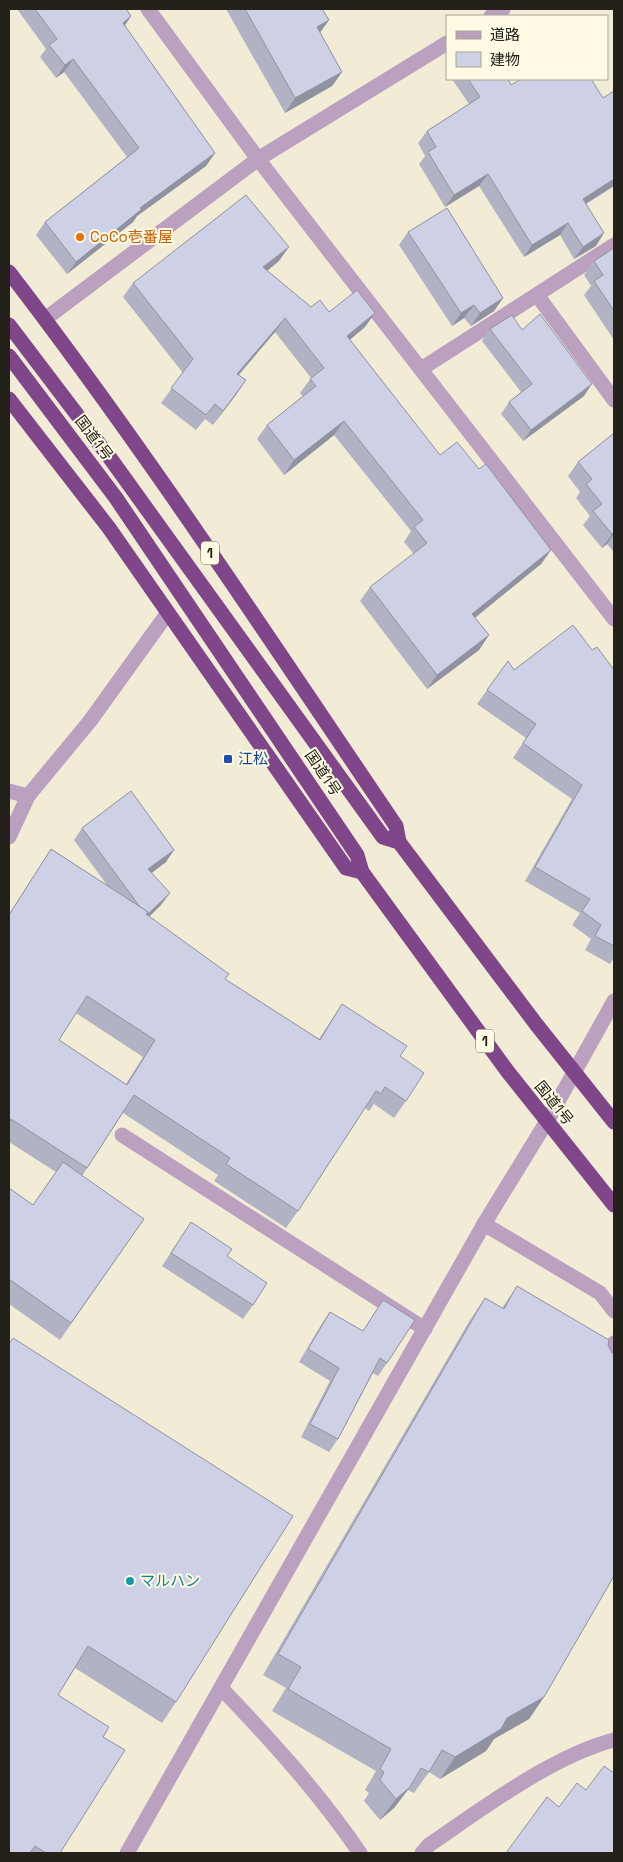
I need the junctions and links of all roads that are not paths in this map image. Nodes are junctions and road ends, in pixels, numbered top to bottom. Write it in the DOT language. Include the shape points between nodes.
graph roads {
  1 [pos="148,9"];
  2 [pos="503,9"];
  3 [pos="492,15"];
  4 [pos="446,44"];
  5 [pos="258,159"];
  6 [pos="614,246"];
  7 [pos="9,272"];
  8 [pos="536,295"];
  9 [pos="45,319"];
  10 [pos="9,325"];
  11 [pos="9,356"];
  12 [pos="421,368"];
  13 [pos="9,400"];
  14 [pos="614,400"];
  15 [pos="167,614"];
  16 [pos="614,619"];
  17 [pos="9,791"];
  18 [pos="28,796"];
  19 [pos="9,837"];
  20 [pos="399,842"];
  21 [pos="362,872"];
  22 [pos="614,1001"];
  23 [pos="574,1072"];
  24 [pos="547,1121"];
  25 [pos="614,1122"];
  26 [pos="122,1135"];
  27 [pos="614,1205"];
  28 [pos="484,1224"];
  29 [pos="614,1311"];
  30 [pos="425,1329"];
  31 [pos="614,1343"];
  32 [pos="602,1366"];
  33 [pos="221,1688"];
  34 [pos="614,1740"];
  35 [pos="127,1853"];
  36 [pos="360,1853"];
  37 [pos="422,1853"];
  1 -- 5 [label="street"];
  2 -- 3 [label="street"];
  4 -- 5 [label="street"];
  5 -- 9 [label="street"];
  5 -- 12 [label="street"];
  6 -- 8 [label="street"];
  7 -- 9 [label="highway, 1"];
  8 -- 12 [label="street"];
  8 -- 14 [label="street"];
  9 -- 20 [label="highway, 1" via="233,585 396,826"];
  10 -- 20 [label="highway, 国道1号 / 1" via="110,458 383,837"];
  11 -- 21 [label="highway, 国道1号 / 1" via="95,468 357,855"];
  12 -- 16 [label="street"];
  13 -- 15 [label="highway, 1" via="109,528"];
  15 -- 18 [label="street" via="90,721"];
  15 -- 21 [label="highway, 1" via="346,868"];
  17 -- 18 [label="street"];
  18 -- 19 [label="street"];
  20 -- 23 [label="highway, 国道1号 / 1"];
  21 -- 24 [label="highway, 国道1号 / 1"];
  22 -- 23 [label="street"];
  23 -- 24 [label="street"];
  23 -- 25 [label="highway, 国道1号 / 1"];
  24 -- 27 [label="highway, 国道1号 / 1"];
  24 -- 28 [label="street"];
  26 -- 30 [label="street"];
  28 -- 29 [label="street" via="600,1293"];
  28 -- 30 [label="street"];
  30 -- 33 [label="street"];
  31 -- 32 [label="street"];
  33 -- 35 [label="street"];
  33 -- 36 [label="street" via="270,1738 330,1809"];
  34 -- 37 [label="street" via="598,1744 549,1768 436,1840"];
}
